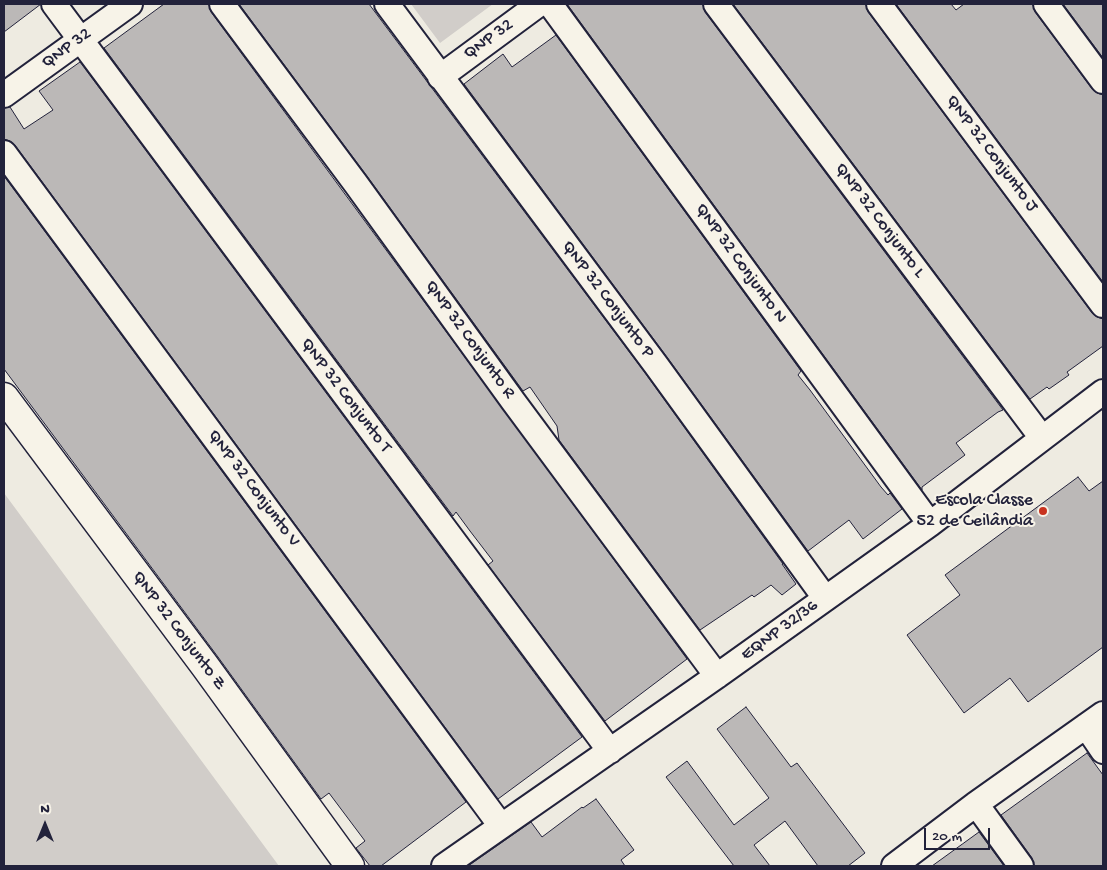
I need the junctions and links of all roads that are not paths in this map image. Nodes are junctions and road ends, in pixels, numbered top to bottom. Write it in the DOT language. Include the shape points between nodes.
graph roads {
  1 [pos="54,4"];
  2 [pos="130,4"];
  3 [pos="222,4"];
  4 [pos="387,4"];
  5 [pos="538,4"];
  6 [pos="550,4"];
  7 [pos="716,4"];
  8 [pos="879,4"];
  9 [pos="1046,4"];
  10 [pos="80,40"];
  11 [pos="440,77"];
  12 [pos="1103,81"];
  13 [pos="4,95"];
  14 [pos="4,153"];
  15 [pos="1103,305"];
  16 [pos="1103,392"];
  17 [pos="4,397"];
  18 [pos="1042,438"];
  19 [pos="930,524"];
  20 [pos="826,598"];
  21 [pos="717,676"];
  22 [pos="1094,720"];
  23 [pos="1103,750"];
  24 [pos="610,751"];
  25 [pos="976,804"];
  26 [pos="501,826"];
  27 [pos="449,865"];
  28 [pos="350,866"];
  29 [pos="894,866"];
  30 [pos="1021,866"];
  1 -- 10 [label="street, QNP 32 Conjunto T"];
  2 -- 10 [label="street, QNP 32"];
  3 -- 21 [label="street, QNP 32 Conjunto R"];
  4 -- 11 [label="street, QNP 32 Conjunto P"];
  5 -- 11 [label="street, QNP 32"];
  6 -- 19 [label="street, QNP 32 Conjunto N"];
  7 -- 18 [label="street, QNP 32 Conjunto L"];
  8 -- 15 [label="street, QNP 32 Conjunto J"];
  9 -- 12 [label="street"];
  10 -- 13 [label="street, QNP 32"];
  10 -- 24 [label="street, QNP 32 Conjunto T"];
  11 -- 20 [label="street, QNP 32 Conjunto P"];
  14 -- 26 [label="street, QNP 32 Conjunto V"];
  16 -- 18 [label="street, EQNP 32/36"];
  17 -- 28 [label="street, QNP 32 Conjunto Z"];
  18 -- 19 [label="street, EQNP 32/36"];
  19 -- 20 [label="street, EQNP 32/36"];
  20 -- 21 [label="street, EQNP 32/36"];
  21 -- 24 [label="street, EQNP 32/36"];
  22 -- 23 [label="street"];
  22 -- 25 [label="street"];
  24 -- 26 [label="street, EQNP 32/36"];
  25 -- 29 [label="street"];
  25 -- 30 [label="street"];
  26 -- 27 [label="street, EQNP 32/36"];
}
